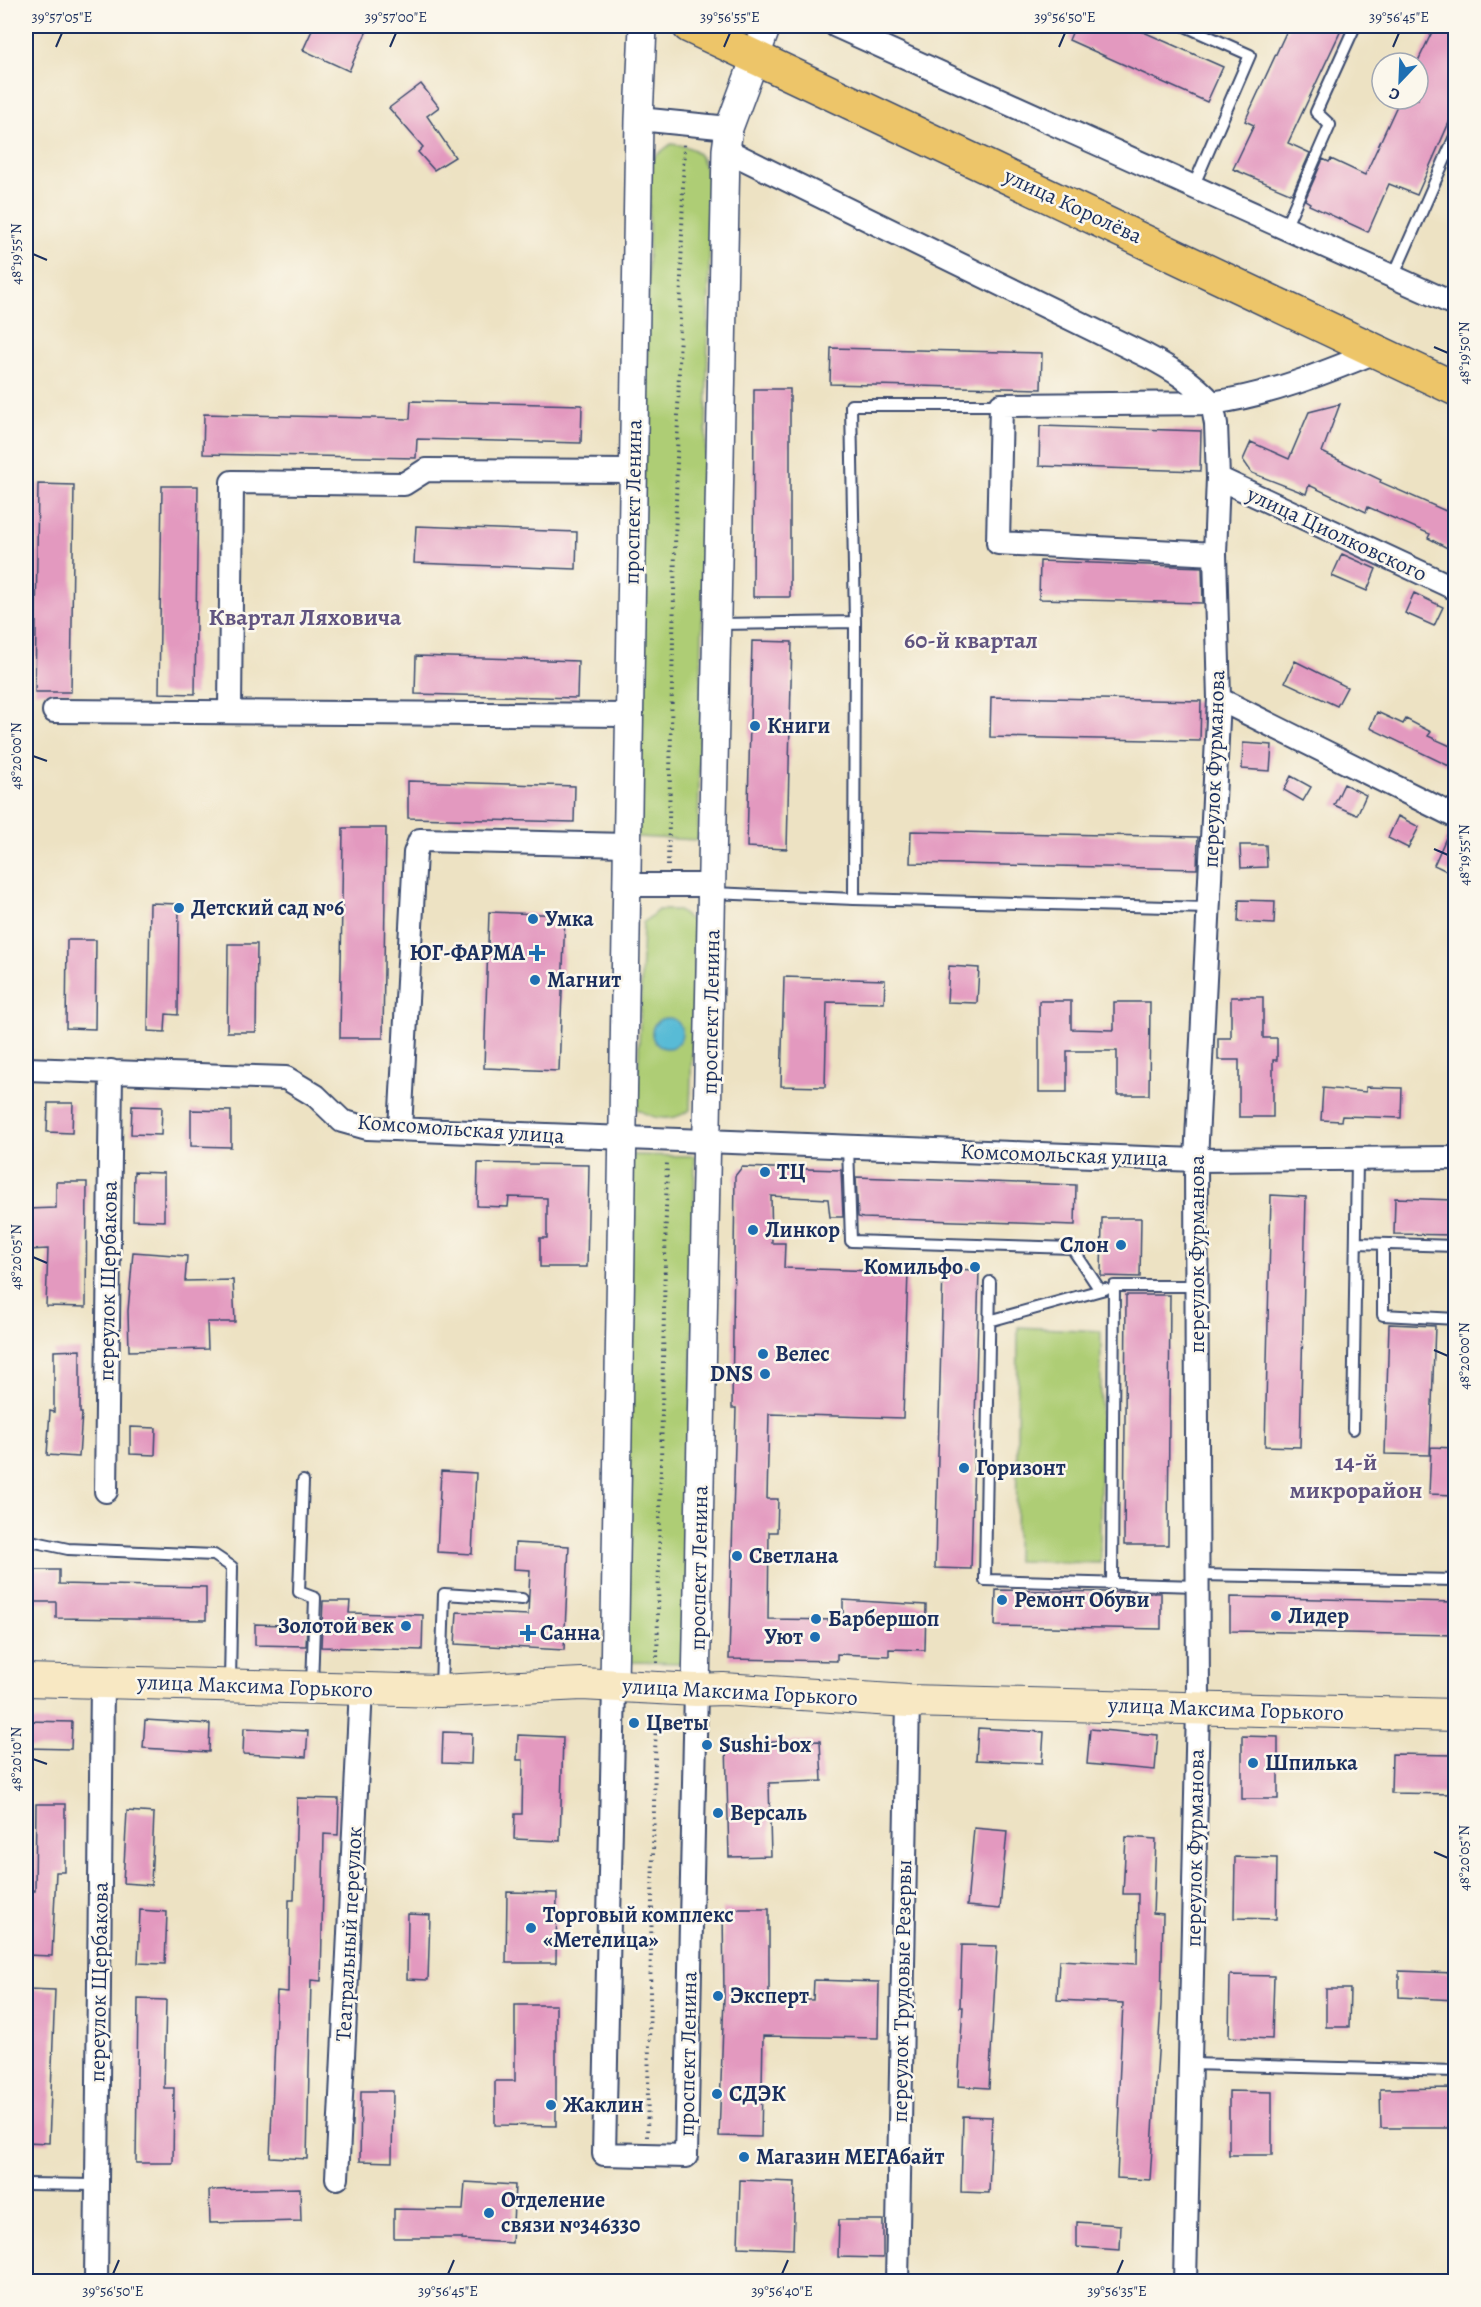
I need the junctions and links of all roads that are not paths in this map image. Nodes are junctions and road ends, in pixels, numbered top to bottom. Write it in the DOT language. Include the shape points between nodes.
graph roads {
  1 [pos="643,26"];
  2 [pos="689,26"];
  3 [pos="767,26"];
  4 [pos="836,26"];
  5 [pos="1185,26"];
  6 [pos="1355,26"];
  7 [pos="755,56"];
  8 [pos="639,119"];
  9 [pos="1455,134"];
  10 [pos="727,139"];
  11 [pos="1193,187"];
  12 [pos="1286,228"];
  13 [pos="1393,277"];
  14 [pos="1455,305"];
  15 [pos="1378,351"];
  16 [pos="1455,389"];
  17 [pos="1212,403"];
  18 [pos="1001,405"];
  19 [pos="633,471"];
  20 [pos="1218,478"];
  21 [pos="1215,554"];
  22 [pos="1455,589"];
  23 [pos="855,622"];
  24 [pos="716,624"];
  25 [pos="1219,699"];
  26 [pos="54,711"];
  27 [pos="230,712"];
  28 [pos="629,715"];
  29 [pos="1455,817"];
  30 [pos="627,845"];
  31 [pos="627,885"];
  32 [pos="712,889"];
  33 [pos="854,899"];
  34 [pos="1209,908"];
  35 [pos="26,1069"];
  36 [pos="111,1071"];
  37 [pos="400,1129"];
  38 [pos="623,1138"];
  39 [pos="708,1140"];
  40 [pos="848,1146"];
  41 [pos="1455,1158"];
  42 [pos="1358,1159"];
  43 [pos="1196,1161"];
  44 [pos="1356,1243"];
  45 [pos="1383,1244"];
  46 [pos="1455,1246"];
  47 [pos="990,1281"];
  48 [pos="1114,1286"];
  49 [pos="1196,1286"];
  50 [pos="1100,1290"];
  51 [pos="1455,1319"];
  52 [pos="989,1321"];
  53 [pos="1353,1429"];
  54 [pos="303,1481"];
  55 [pos="106,1491"];
  56 [pos="26,1540"];
  57 [pos="1198,1580"];
  58 [pos="1455,1580"];
  59 [pos="1112,1583"];
  60 [pos="522,1599"];
  61 [pos="26,1680"];
  62 [pos="102,1682"];
  63 [pos="230,1685"];
  64 [pos="614,1686"];
  65 [pos="312,1688"];
  66 [pos="361,1689"];
  67 [pos="696,1690"];
  68 [pos="440,1691"];
  69 [pos="908,1701"];
  70 [pos="1198,1707"];
  71 [pos="1455,1715"];
  72 [pos="1190,2064"];
  73 [pos="1455,2071"];
  74 [pos="338,2178"];
  75 [pos="26,2184"];
  76 [pos="97,2185"];
  77 [pos="96,2282"];
  78 [pos="897,2282"];
  79 [pos="1185,2282"];
  1 -- 8 [label="street, проспект Ленина"];
  2 -- 7 [label="highway, улица Королёва"];
  3 -- 7 [label="street, проспект Ленина"];
  4 -- 11 [label="street"];
  5 -- 11 [label="lane" via="1250,55"];
  6 -- 12 [label="lane" via="1316,112 1330,125"];
  7 -- 10 [label="street, проспект Ленина"];
  7 -- 15 [label="highway, улица Королёва"];
  8 -- 10 [label="street" via="685,124"];
  8 -- 19 [label="street, проспект Ленина"];
  9 -- 13 [label="lane"];
  10 -- 17 [label="street" via="1157,361 1177,372"];
  10 -- 24 [label="street, проспект Ленина"];
  11 -- 12 [label="street"];
  12 -- 13 [label="street"];
  13 -- 14 [label="street"];
  15 -- 16 [label="highway, улица Королёва"];
  15 -- 17 [label="street" via="1308,379 1246,398"];
  17 -- 18 [label="street"];
  17 -- 20 [label="street, переулок Фурманова"];
  18 -- 21 [label="street" via="998,543"];
  18 -- 23 [label="lane" via="851,405"];
  19 -- 27 [label="street" via="426,470 404,484 232,482"];
  19 -- 28 [label="street, проспект Ленина"];
  20 -- 21 [label="street, переулок Фурманова"];
  20 -- 22 [label="street, улица Циолковского"];
  21 -- 25 [label="street, переулок Фурманова"];
  23 -- 24 [label="lane"];
  23 -- 33 [label="lane"];
  24 -- 32 [label="street, проспект Ленина"];
  25 -- 29 [label="street"];
  25 -- 34 [label="street, переулок Фурманова"];
  26 -- 27 [label="street"];
  27 -- 28 [label="street"];
  28 -- 30 [label="street, проспект Ленина"];
  30 -- 31 [label="street, проспект Ленина"];
  30 -- 37 [label="street" via="420,840 415,853"];
  31 -- 32 [label="street"];
  31 -- 38 [label="street, проспект Ленина"];
  32 -- 33 [label="lane"];
  32 -- 39 [label="street, проспект Ленина"];
  33 -- 34 [label="lane"];
  34 -- 43 [label="street, переулок Фурманова"];
  35 -- 36 [label="street, Комсомольская улица"];
  36 -- 37 [label="street, Комсомольская улица" via="286,1078 316,1096 342,1121 368,1128"];
  36 -- 55 [label="street, переулок Щербакова"];
  37 -- 38 [label="street, Комсомольская улица"];
  38 -- 39 [label="street"];
  38 -- 64 [label="street, проспект Ленина"];
  39 -- 40 [label="street, Комсомольская улица"];
  39 -- 67 [label="street, проспект Ленина"];
  40 -- 43 [label="street, Комсомольская улица"];
  40 -- 50 [label="lane" via="851,1241 1072,1248"];
  41 -- 42 [label="street, Комсомольская улица"];
  42 -- 43 [label="street, Комсомольская улица"];
  42 -- 44 [label="lane"];
  43 -- 49 [label="street, переулок Фурманова"];
  44 -- 45 [label="lane"];
  44 -- 53 [label="lane"];
  45 -- 46 [label="lane"];
  45 -- 51 [label="lane" via="1383,1315"];
  47 -- 52 [label="lane"];
  48 -- 49 [label="lane"];
  48 -- 50 [label="lane"];
  48 -- 59 [label="lane"];
  49 -- 57 [label="street, переулок Фурманова"];
  50 -- 52 [label="lane"];
  52 -- 59 [label="lane" via="985,1580"];
  54 -- 65 [label="lane" via="299,1592 315,1598"];
  56 -- 63 [label="lane" via="68,1549 214,1555 232,1567"];
  57 -- 58 [label="lane"];
  57 -- 59 [label="lane"];
  57 -- 70 [label="street, переулок Фурманова"];
  60 -- 68 [label="lane" via="444,1594"];
  61 -- 62 [label="main road, улица Максима Горького"];
  62 -- 63 [label="main road, улица Максима Горького"];
  62 -- 76 [label="street, переулок Щербакова"];
  63 -- 65 [label="main road, улица Максима Горького"];
  64 -- 67 [label="main road, улица Максима Горького"];
  64 -- 67 [label="street, проспект Ленина" via="604,2154 686,2156"];
  64 -- 68 [label="main road, улица Максима Горького"];
  65 -- 66 [label="main road, улица Максима Горького"];
  66 -- 68 [label="main road, улица Максима Горького"];
  66 -- 74 [label="street, Театральный переулок"];
  67 -- 69 [label="main road, улица Максима Горького"];
  69 -- 70 [label="main road, улица Максима Горького"];
  69 -- 78 [label="street, переулок Трудовые Резервы"];
  70 -- 71 [label="main road, улица Максима Горького"];
  70 -- 72 [label="street, переулок Фурманова"];
  72 -- 73 [label="lane"];
  72 -- 79 [label="street, переулок Фурманова"];
  75 -- 76 [label="lane"];
  76 -- 77 [label="street, переулок Щербакова"];
}
